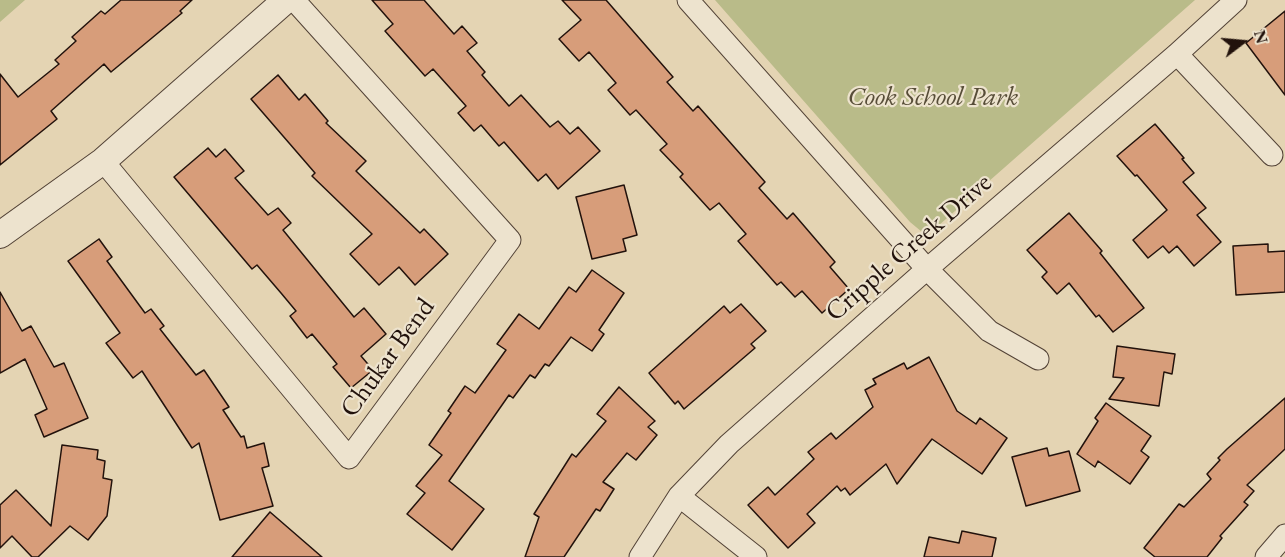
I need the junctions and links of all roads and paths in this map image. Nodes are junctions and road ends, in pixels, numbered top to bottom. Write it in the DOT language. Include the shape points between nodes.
graph roads {
  1 [pos="286,0"];
  2 [pos="294,0"];
  3 [pos="688,0"];
  4 [pos="1236,0"];
  5 [pos="1177,54"];
  6 [pos="1272,155"];
  7 [pos="103,161"];
  8 [pos="0,235"];
  9 [pos="927,269"];
  10 [pos="1038,359"];
  11 [pos="679,496"];
  12 [pos="1285,535"];
  13 [pos="640,557"];
  14 [pos="756,557"];
  15 [pos="1266,557"];
  1 -- 7 [label="street"];
  2 -- 7 [label="street, Chukar Bend" via="510,240 349,458"];
  3 -- 9 [label="street"];
  4 -- 5 [label="street, Cripple Creek Drive"];
  5 -- 6 [label="street"];
  5 -- 9 [label="street, Cripple Creek Drive"];
  7 -- 8 [label="street"];
  9 -- 10 [label="street" via="990,331"];
  9 -- 11 [label="street, Cripple Creek Drive" via="729,444"];
  11 -- 13 [label="street, Cripple Creek Drive"];
  11 -- 14 [label="street"];
  12 -- 15 [label="street"];
}
